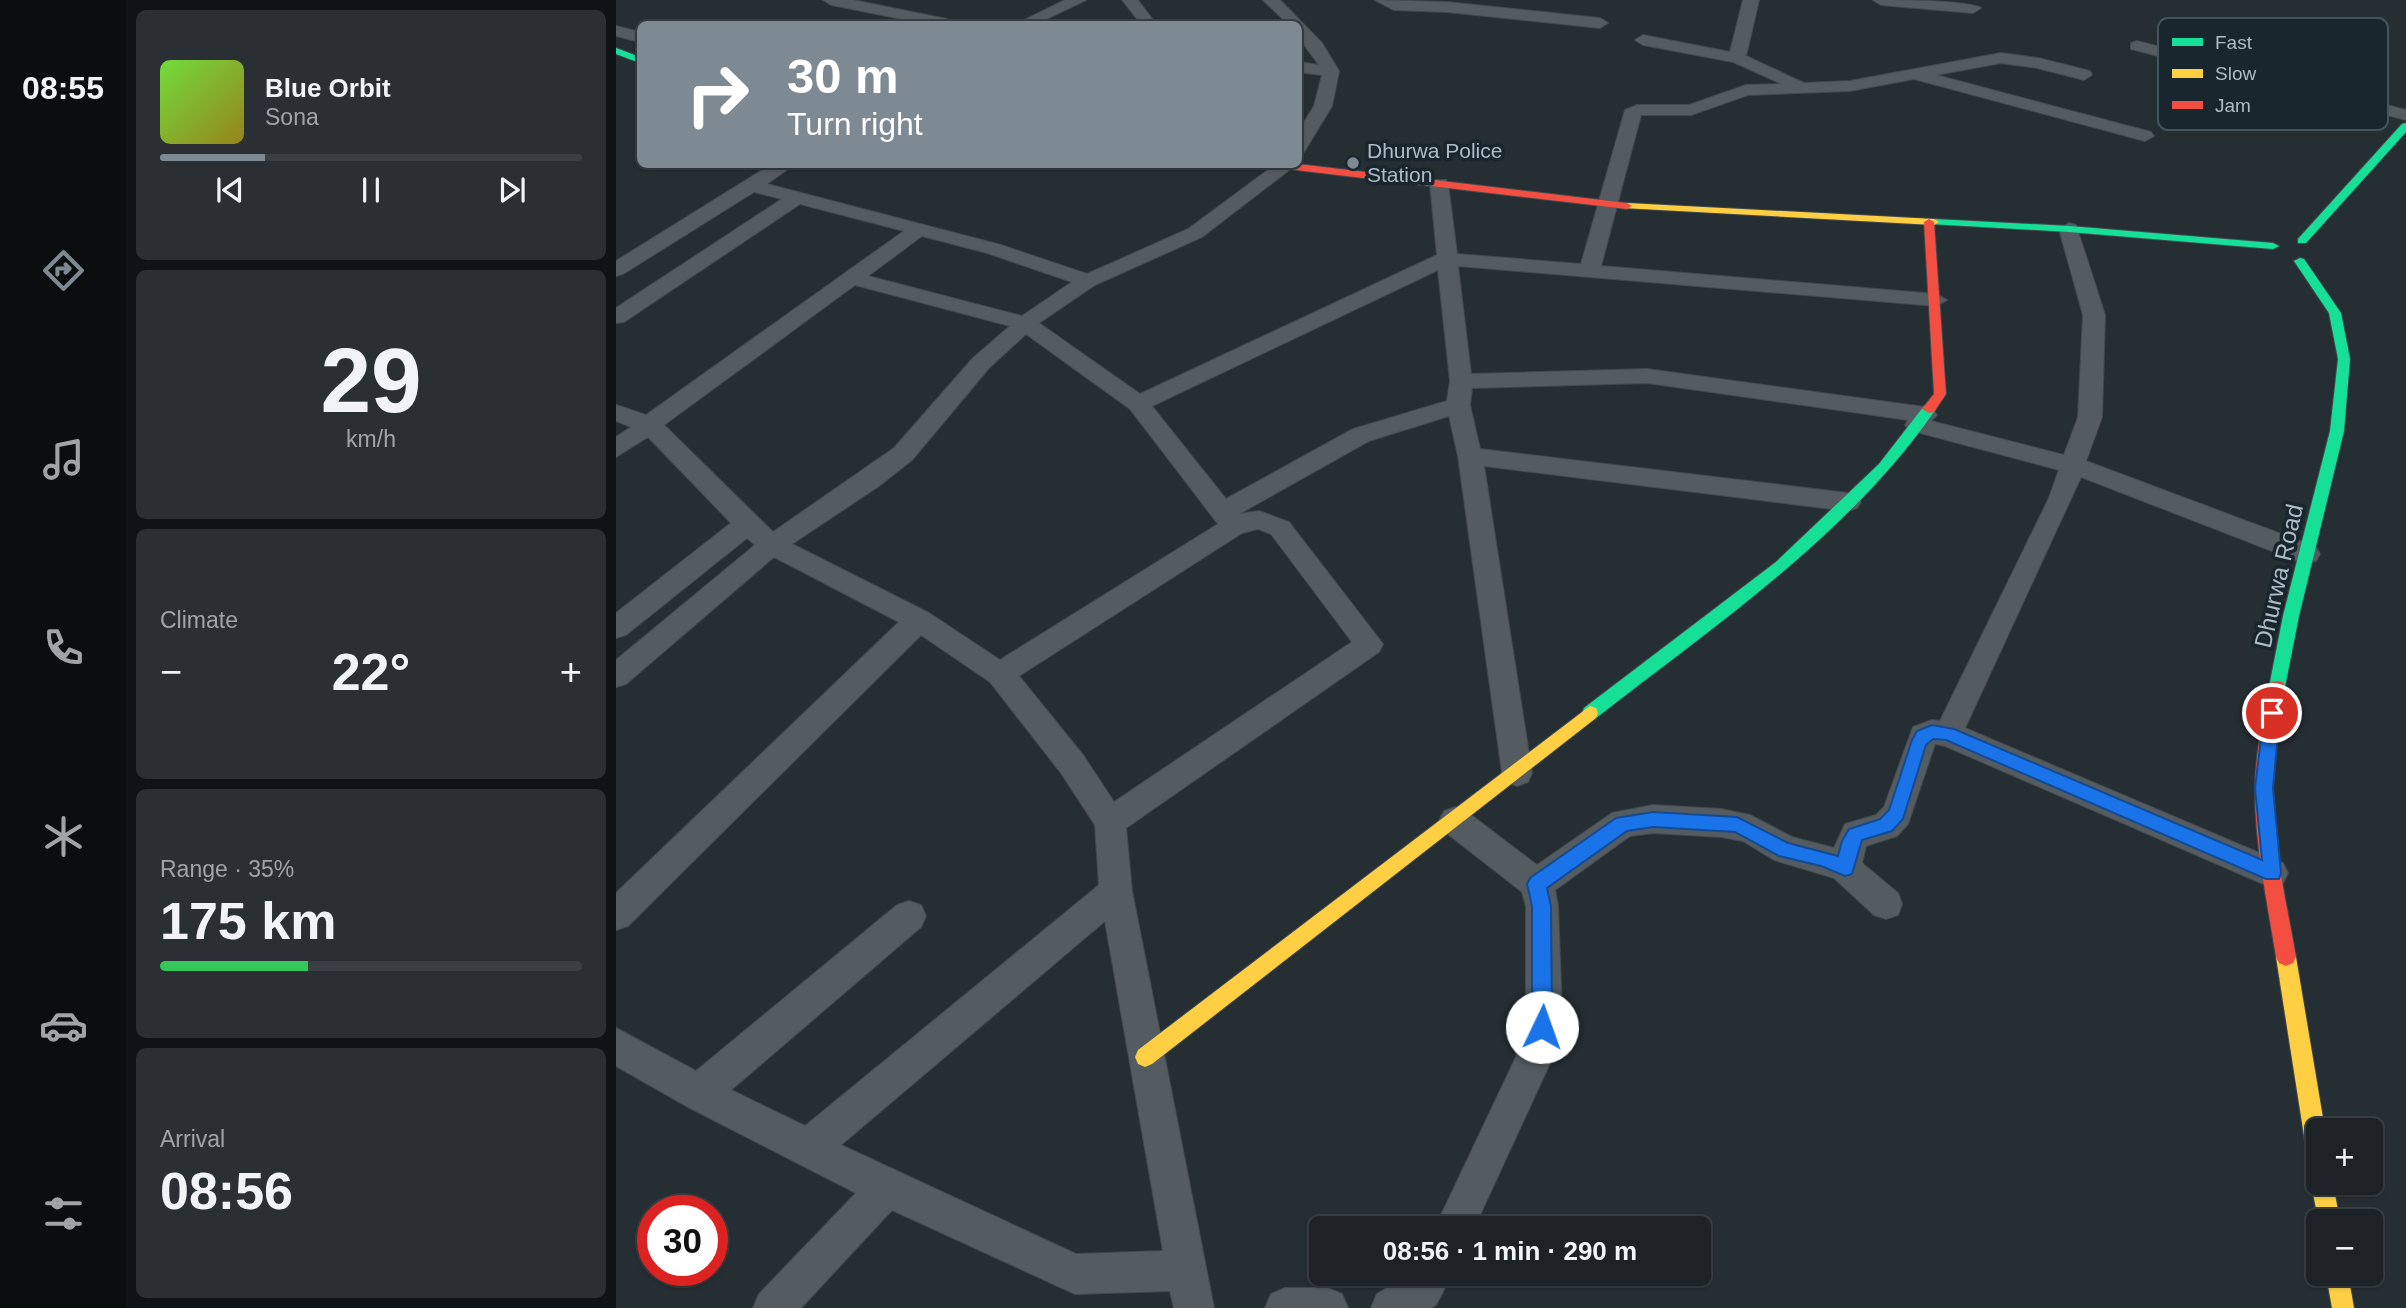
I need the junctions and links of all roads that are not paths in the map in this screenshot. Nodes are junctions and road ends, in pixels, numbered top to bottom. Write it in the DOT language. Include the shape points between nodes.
graph roads {
  1 [pos="831,0"];
  2 [pos="1078,0"];
  3 [pos="1130,0"];
  4 [pos="1271,0"];
  5 [pos="1383,0"];
  6 [pos="1751,0"];
  7 [pos="1881,0"];
  8 [pos="1558,1"];
  9 [pos="1973,8"];
  10 [pos="1557,18"];
  11 [pos="932,21"];
  12 [pos="1031,21"];
  13 [pos="1147,21"];
  14 [pos="1292,21"];
  15 [pos="1600,23"];
  16 [pos="616,31"];
  17 [pos="1302,31"];
  18 [pos="637,36"];
  19 [pos="1643,40"];
  20 [pos="2137,46"];
  21 [pos="616,51"];
  22 [pos="2158,51"];
  23 [pos="1737,58"];
  24 [pos="637,59"];
  25 [pos="1302,67"];
  26 [pos="1331,71"];
  27 [pos="1914,74"];
  28 [pos="2084,75"];
  29 [pos="1803,87"];
  30 [pos="2388,110"];
  31 [pos="2406,115"];
  32 [pos="2406,126"];
  33 [pos="2145,136"];
  34 [pos="1302,137"];
  35 [pos="1302,163"];
  36 [pos="780,168"];
  37 [pos="1277,168"];
  38 [pos="1439,184"];
  39 [pos="753,186"];
  40 [pos="798,197"];
  41 [pos="1609,205"];
  42 [pos="1929,222"];
  43 [pos="919,229"];
  44 [pos="2069,229"];
  45 [pos="2302,241"];
  46 [pos="2273,246"];
  47 [pos="2311,256"];
  48 [pos="1446,259"];
  49 [pos="616,270"];
  50 [pos="1590,270"];
  51 [pos="852,278"];
  52 [pos="1088,281"];
  53 [pos="1936,300"];
  54 [pos="616,317"];
  55 [pos="1025,323"];
  56 [pos="1460,393"];
  57 [pos="1138,404"];
  58 [pos="616,414"];
  59 [pos="1921,420"];
  60 [pos="650,425"];
  61 [pos="616,449"];
  62 [pos="1470,456"];
  63 [pos="2073,466"];
  64 [pos="1848,502"];
  65 [pos="1228,520"];
  66 [pos="747,524"];
  67 [pos="772,545"];
  68 [pos="2307,554"];
  69 [pos="919,621"];
  70 [pos="616,628"];
  71 [pos="1000,674"];
  72 [pos="616,676"];
  73 [pos="1948,734"];
  74 [pos="1517,773"];
  75 [pos="1455,821"];
  76 [pos="1110,822"];
  77 [pos="1845,868"];
  78 [pos="2272,873"];
  79 [pos="1536,884"];
  80 [pos="1116,891"];
  81 [pos="1886,904"];
  82 [pos="616,915"];
  83 [pos="909,916"];
  84 [pos="616,1045"];
  85 [pos="1145,1058"];
  86 [pos="699,1093"];
  87 [pos="2312,1118"];
  88 [pos="808,1147"];
  89 [pos="887,1188"];
  90 [pos="1459,1216"];
  91 [pos="1186,1270"];
  92 [pos="1425,1286"];
  93 [pos="2339,1286"];
  94 [pos="773,1308"];
  95 [pos="1194,1308"];
  96 [pos="1285,1308"];
  97 [pos="1328,1308"];
  98 [pos="1391,1308"];
  99 [pos="2343,1308"];
  1 -- 11 [label="street"];
  2 -- 12 [label="street"];
  3 -- 13 [label="street"];
  4 -- 14 [label="street"];
  5 -- 10 [label="street" via="1394,5"];
  6 -- 23 [label="street"];
  7 -- 9 [label="street"];
  8 -- 10 [label="street"];
  10 -- 15 [label="street"];
  16 -- 18 [label="street"];
  17 -- 26 [label="street"];
  19 -- 23 [label="street"];
  20 -- 22 [label="street"];
  21 -- 24 [label="street"];
  23 -- 29 [label="street"];
  25 -- 26 [label="street"];
  26 -- 34 [label="street" via="1323,106"];
  27 -- 28 [label="street" via="2001,58"];
  27 -- 29 [label="street" via="1850,86"];
  27 -- 33 [label="street"];
  29 -- 41 [label="street" via="1746,90 1690,110 1632,112"];
  30 -- 31 [label="street"];
  32 -- 45 [label="street"];
  35 -- 38 [label="street"];
  36 -- 39 [label="street"];
  37 -- 52 [label="street" via="1195,233"];
  38 -- 41 [label="street"];
  38 -- 48 [label="street"];
  39 -- 40 [label="street"];
  39 -- 49 [label="street"];
  40 -- 43 [label="street"];
  40 -- 54 [label="street"];
  41 -- 42 [label="street"];
  41 -- 50 [label="street"];
  42 -- 44 [label="street"];
  42 -- 53 [label="street"];
  43 -- 51 [label="street"];
  43 -- 52 [label="street"];
  44 -- 46 [label="street"];
  44 -- 63 [label="street" via="2094,315 2090,417"];
  45 -- 46 [label="street" via="2281,239"];
  45 -- 47 [label="street"];
  46 -- 47 [label="street" via="2285,257"];
  47 -- 68 [label="street, Dhurwa Road" via="2335,313 2344,359 2337,431"];
  48 -- 50 [label="street"];
  48 -- 56 [label="street"];
  48 -- 57 [label="street"];
  50 -- 53 [label="street"];
  51 -- 55 [label="street"];
  51 -- 60 [label="street"];
  52 -- 55 [label="street"];
  53 -- 59 [label="street" via="1940,394"];
  55 -- 57 [label="street"];
  55 -- 67 [label="street" via="981,363 903,454"];
  56 -- 59 [label="street" via="1647,376"];
  56 -- 62 [label="street"];
  56 -- 65 [label="street" via="1361,435"];
  57 -- 65 [label="street"];
  58 -- 60 [label="street"];
  59 -- 63 [label="street"];
  59 -- 64 [label="street" via="1884,467"];
  60 -- 61 [label="street"];
  60 -- 66 [label="street"];
  62 -- 64 [label="street"];
  62 -- 74 [label="street"];
  63 -- 68 [label="street"];
  63 -- 73 [label="street"];
  64 -- 74 [label="street" via="1781,566"];
  65 -- 71 [label="street"];
  65 -- 76 [label="street" via="1268,521 1280,528 1369,644"];
  66 -- 67 [label="street"];
  66 -- 70 [label="street"];
  67 -- 69 [label="street"];
  67 -- 72 [label="street"];
  68 -- 78 [label="street, Dhurwa Road" via="2267,738 2264,788"];
  69 -- 71 [label="street"];
  69 -- 82 [label="street"];
  71 -- 76 [label="street" via="1072,764"];
  73 -- 77 [label="street" via="1923,736 1897,814 1886,826 1856,834"];
  73 -- 78 [label="street"];
  74 -- 75 [label="street"];
  75 -- 79 [label="street"];
  75 -- 85 [label="street"];
  76 -- 80 [label="street"];
  77 -- 79 [label="street" via="1824,858 1785,850 1737,825 1635,820 1623,823"];
  77 -- 81 [label="street"];
  78 -- 87 [label="street, Dhurwa Road"];
  79 -- 90 [label="street" via="1542,906 1544,1000 1539,1041"];
  80 -- 85 [label="street"];
  80 -- 88 [label="street"];
  83 -- 86 [label="street"];
  84 -- 86 [label="street"];
  85 -- 91 [label="street"];
  86 -- 88 [label="street"];
  88 -- 89 [label="street"];
  89 -- 91 [label="street" via="1075,1274"];
  89 -- 94 [label="street"];
  91 -- 95 [label="street"];
  92 -- 98 [label="street"];
  93 -- 99 [label="street"];
  96 -- 97 [label="street"];
}
